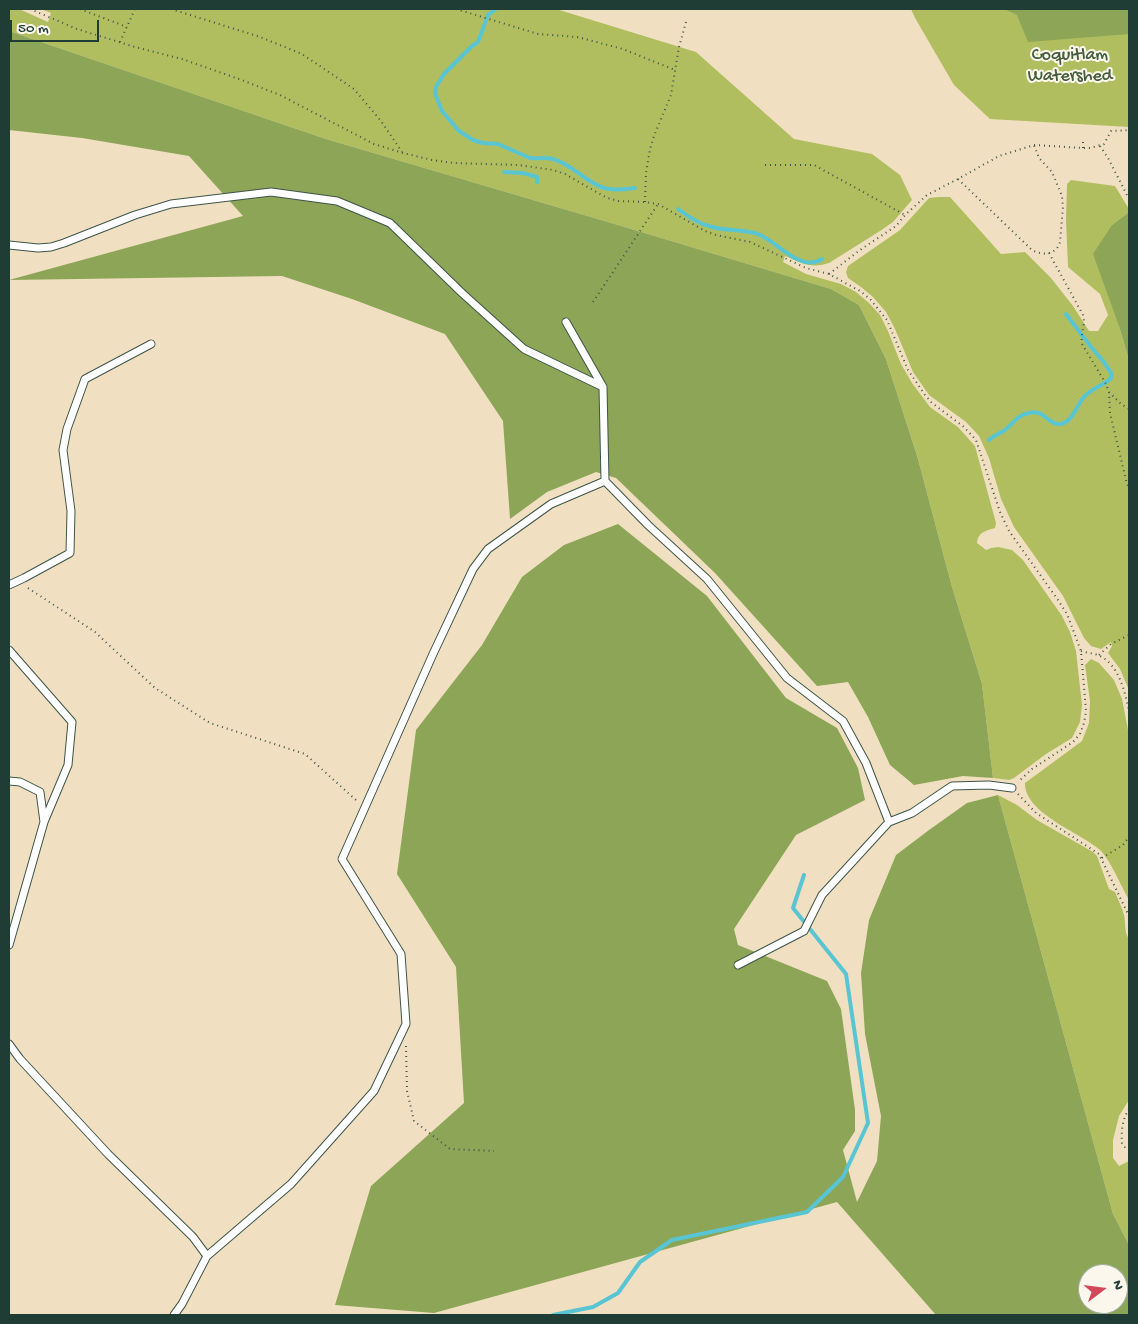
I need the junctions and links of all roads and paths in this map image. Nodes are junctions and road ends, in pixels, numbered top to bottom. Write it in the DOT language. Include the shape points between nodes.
graph roads {
  1 [pos="30,9"];
  2 [pos="80,9"];
  3 [pos="135,9"];
  4 [pos="172,9"];
  5 [pos="456,9"];
  6 [pos="686,22"];
  7 [pos="127,28"];
  8 [pos="120,42"];
  9 [pos="675,70"];
  10 [pos="1129,130"];
  11 [pos="1084,142"];
  12 [pos="1034,145"];
  13 [pos="1100,146"];
  14 [pos="1083,148"];
  15 [pos="403,153"];
  16 [pos="765,165"];
  17 [pos="958,180"];
  18 [pos="1129,199"];
  19 [pos="645,202"];
  20 [pos="658,204"];
  21 [pos="905,215"];
  22 [pos="9,245"];
  23 [pos="1049,253"];
  24 [pos="829,274"];
  25 [pos="592,302"];
  26 [pos="566,322"];
  27 [pos="151,344"];
  28 [pos="603,387"];
  29 [pos="1109,392"];
  30 [pos="1129,409"];
  31 [pos="605,481"];
  32 [pos="1129,488"];
  33 [pos="18,581"];
  34 [pos="9,584"];
  35 [pos="1129,635"];
  36 [pos="9,650"];
  37 [pos="1080,651"];
  38 [pos="1099,655"];
  39 [pos="1129,711"];
  40 [pos="9,782"];
  41 [pos="1012,788"];
  42 [pos="365,808"];
  43 [pos="44,822"];
  44 [pos="889,822"];
  45 [pos="1129,837"];
  46 [pos="1102,858"];
  47 [pos="1129,916"];
  48 [pos="9,945"];
  49 [pos="738,965"];
  50 [pos="406,1043"];
  51 [pos="9,1044"];
  52 [pos="1129,1110"];
  53 [pos="1129,1147"];
  54 [pos="494,1151"];
  55 [pos="207,1256"];
  56 [pos="174,1315"];
  1 -- 8 [label="path" via="77,29"];
  2 -- 7 [label="path"];
  3 -- 7 [label="path"];
  4 -- 15 [label="path" via="302,54 354,89"];
  5 -- 9 [label="path" via="538,34 577,37 623,49"];
  6 -- 9 [label="path"];
  7 -- 8 [label="path"];
  8 -- 15 [label="path" via="239,78 280,95 374,144"];
  9 -- 19 [label="path" via="671,95 650,149"];
  10 -- 13 [label="path" via="1111,130"];
  11 -- 14 [label="path"];
  12 -- 14 [label="path"];
  12 -- 17 [label="path" via="999,156"];
  12 -- 23 [label="path" via="1039,158 1052,172 1062,196 1059,247"];
  13 -- 14 [label="path"];
  13 -- 18 [label="path"];
  15 -- 19 [label="path" via="452,163 519,165 553,170 607,198"];
  16 -- 21 [label="path" via="814,166"];
  17 -- 21 [label="path" via="927,195"];
  17 -- 23 [label="path" via="1032,250 1039,254"];
  19 -- 20 [label="path"];
  20 -- 24 [label="path" via="705,231 750,242 806,268"];
  20 -- 25 [label="path"];
  21 -- 24 [label="path" via="896,226"];
  22 -- 28 [label="lane" via="38,248 64,244 171,204 271,192 337,201 390,223 524,349"];
  23 -- 29 [label="path" via="1085,322 1082,344"];
  24 -- 37 [label="path" via="870,299 887,320 908,370 925,395 976,440 1009,531 1067,614"];
  26 -- 28 [label="lane"];
  27 -- 33 [label="lane" via="85,379 63,450 71,511 70,553"];
  28 -- 31 [label="lane"];
  29 -- 30 [label="path"];
  29 -- 32 [label="path" via="1110,413"];
  31 -- 42 [label="lane" via="551,504 488,549 472,569"];
  31 -- 44 [label="lane" via="707,579 787,678 842,721 866,763"];
  33 -- 34 [label="lane"];
  33 -- 42 [label="path" via="95,632 155,688 210,723 305,754"];
  35 -- 38 [label="path"];
  36 -- 43 [label="lane" via="72,722 68,764"];
  37 -- 38 [label="path"];
  37 -- 41 [label="path" via="1086,711 1080,734"];
  38 -- 39 [label="path" via="1108,661 1120,680"];
  40 -- 43 [label="lane" via="20,782 40,792"];
  41 -- 44 [label="lane" via="952,786 912,813"];
  41 -- 46 [label="path" via="1036,813"];
  42 -- 55 [label="lane" via="342,859 401,954 406,1024 374,1091 291,1184"];
  43 -- 48 [label="lane"];
  44 -- 49 [label="lane" via="822,895 804,931"];
  45 -- 46 [label="path" via="1123,845"];
  46 -- 47 [label="path"];
  50 -- 54 [label="path" via="407,1091 414,1121 450,1149"];
  51 -- 55 [label="lane" via="108,1154 193,1237"];
  52 -- 53 [label="path" via="1122,1136 1122,1144"];
  55 -- 56 [label="lane"];
}
